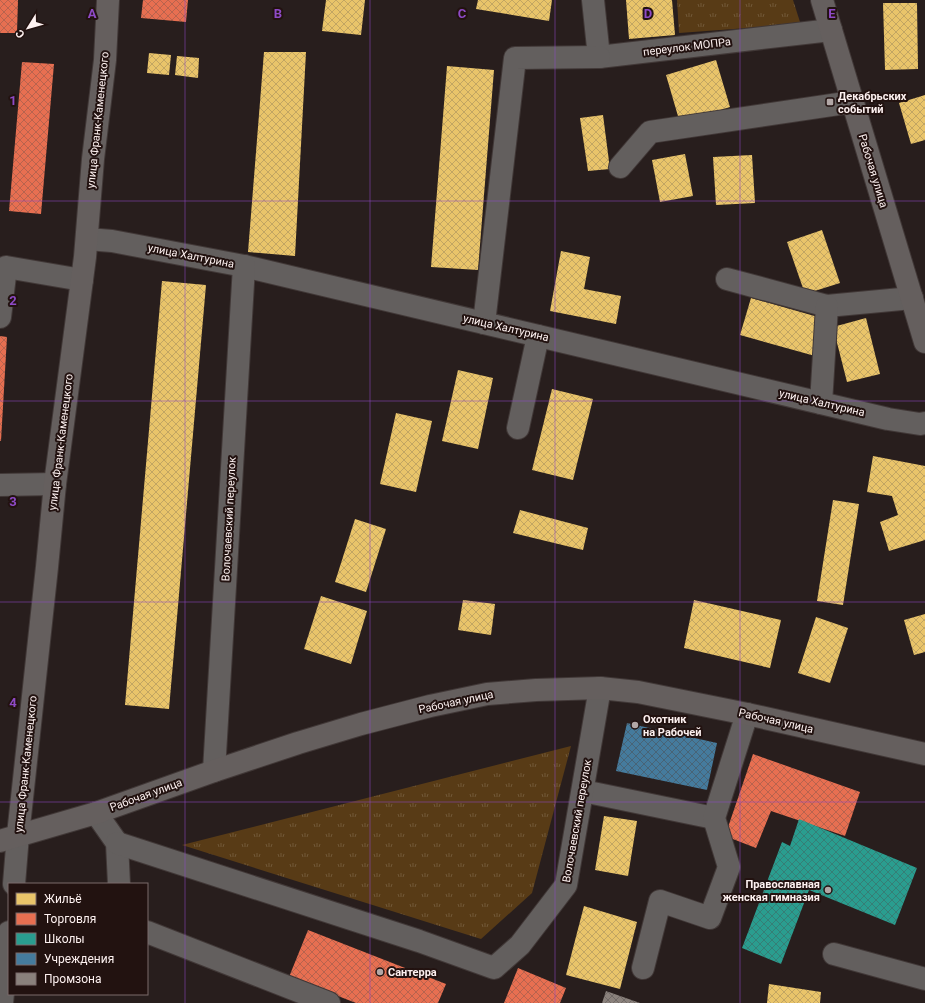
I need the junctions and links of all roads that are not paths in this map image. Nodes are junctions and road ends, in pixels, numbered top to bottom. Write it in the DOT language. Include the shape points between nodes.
graph roads {
  1 [pos="108,0"];
  2 [pos="593,0"];
  3 [pos="822,0"];
  4 [pos="831,30"];
  5 [pos="599,57"];
  6 [pos="852,102"];
  7 [pos="620,167"];
  8 [pos="87,239"];
  9 [pos="3,266"];
  10 [pos="244,266"];
  11 [pos="727,279"];
  12 [pos="82,280"];
  13 [pos="912,298"];
  14 [pos="827,306"];
  15 [pos="0,316"];
  16 [pos="484,323"];
  17 [pos="538,336"];
  18 [pos="925,342"];
  19 [pos="821,403"];
  20 [pos="925,423"];
  21 [pos="518,428"];
  22 [pos="55,484"];
  23 [pos="0,485"];
  24 [pos="600,688"];
  25 [pos="747,714"];
  26 [pos="925,754"];
  27 [pos="214,771"];
  28 [pos="583,791"];
  29 [pos="96,813"];
  30 [pos="714,818"];
  31 [pos="9,838"];
  32 [pos="117,842"];
  33 [pos="14,883"];
  34 [pos="119,883"];
  35 [pos="148,932"];
  36 [pos="8,942"];
  37 [pos="834,954"];
  38 [pos="643,968"];
  39 [pos="925,979"];
  40 [pos="2,1003"];
  41 [pos="329,1003"];
  1 -- 8 [label="main road, улица Франк-Каменецкого" via="105,60 93,159"];
  2 -- 5 [label="street"];
  3 -- 4 [label="main road, Рабочая улица"];
  4 -- 5 [label="street, переулок МОПРа"];
  4 -- 6 [label="main road, Рабочая улица"];
  5 -- 16 [label="street, переулок МОПРа" via="515,58"];
  6 -- 7 [label="street" via="650,132"];
  6 -- 13 [label="main road, Рабочая улица"];
  8 -- 10 [label="street, улица Халтурина" via="112,241"];
  8 -- 12 [label="main road, улица Франк-Каменецкого"];
  9 -- 12 [label="street"];
  9 -- 15 [label="street"];
  10 -- 16 [label="street, улица Халтурина"];
  10 -- 27 [label="street, Волочаевский переулок"];
  11 -- 14 [label="street"];
  12 -- 22 [label="main road, улица Франк-Каменецкого"];
  13 -- 14 [label="street"];
  13 -- 18 [label="main road, Рабочая улица"];
  14 -- 19 [label="street"];
  16 -- 17 [label="street, улица Халтурина"];
  17 -- 19 [label="street, улица Халтурина"];
  17 -- 21 [label="street"];
  19 -- 20 [label="street, улица Халтурина" via="888,419"];
  22 -- 23 [label="street"];
  22 -- 31 [label="main road, улица Франк-Каменецкого" via="48,567"];
  24 -- 25 [label="main road, Рабочая улица" via="638,692"];
  24 -- 27 [label="main road, Рабочая улица" via="480,695 361,724"];
  24 -- 28 [label="street, Волочаевский переулок"];
  25 -- 26 [label="main road, Рабочая улица"];
  25 -- 30 [label="street"];
  27 -- 29 [label="main road, Рабочая улица"];
  28 -- 30 [label="street"];
  28 -- 32 [label="street, Волочаевский переулок" via="566,885 520,945 494,968"];
  29 -- 31 [label="main road, Рабочая улица"];
  29 -- 32 [label="street"];
  30 -- 38 [label="street" via="729,867 710,918 660,901"];
  31 -- 33 [label="street, улица Франк-Каменецкого"];
  32 -- 34 [label="street"];
  35 -- 41 [label="street"];
  36 -- 40 [label="street"];
  37 -- 39 [label="street"];
}
